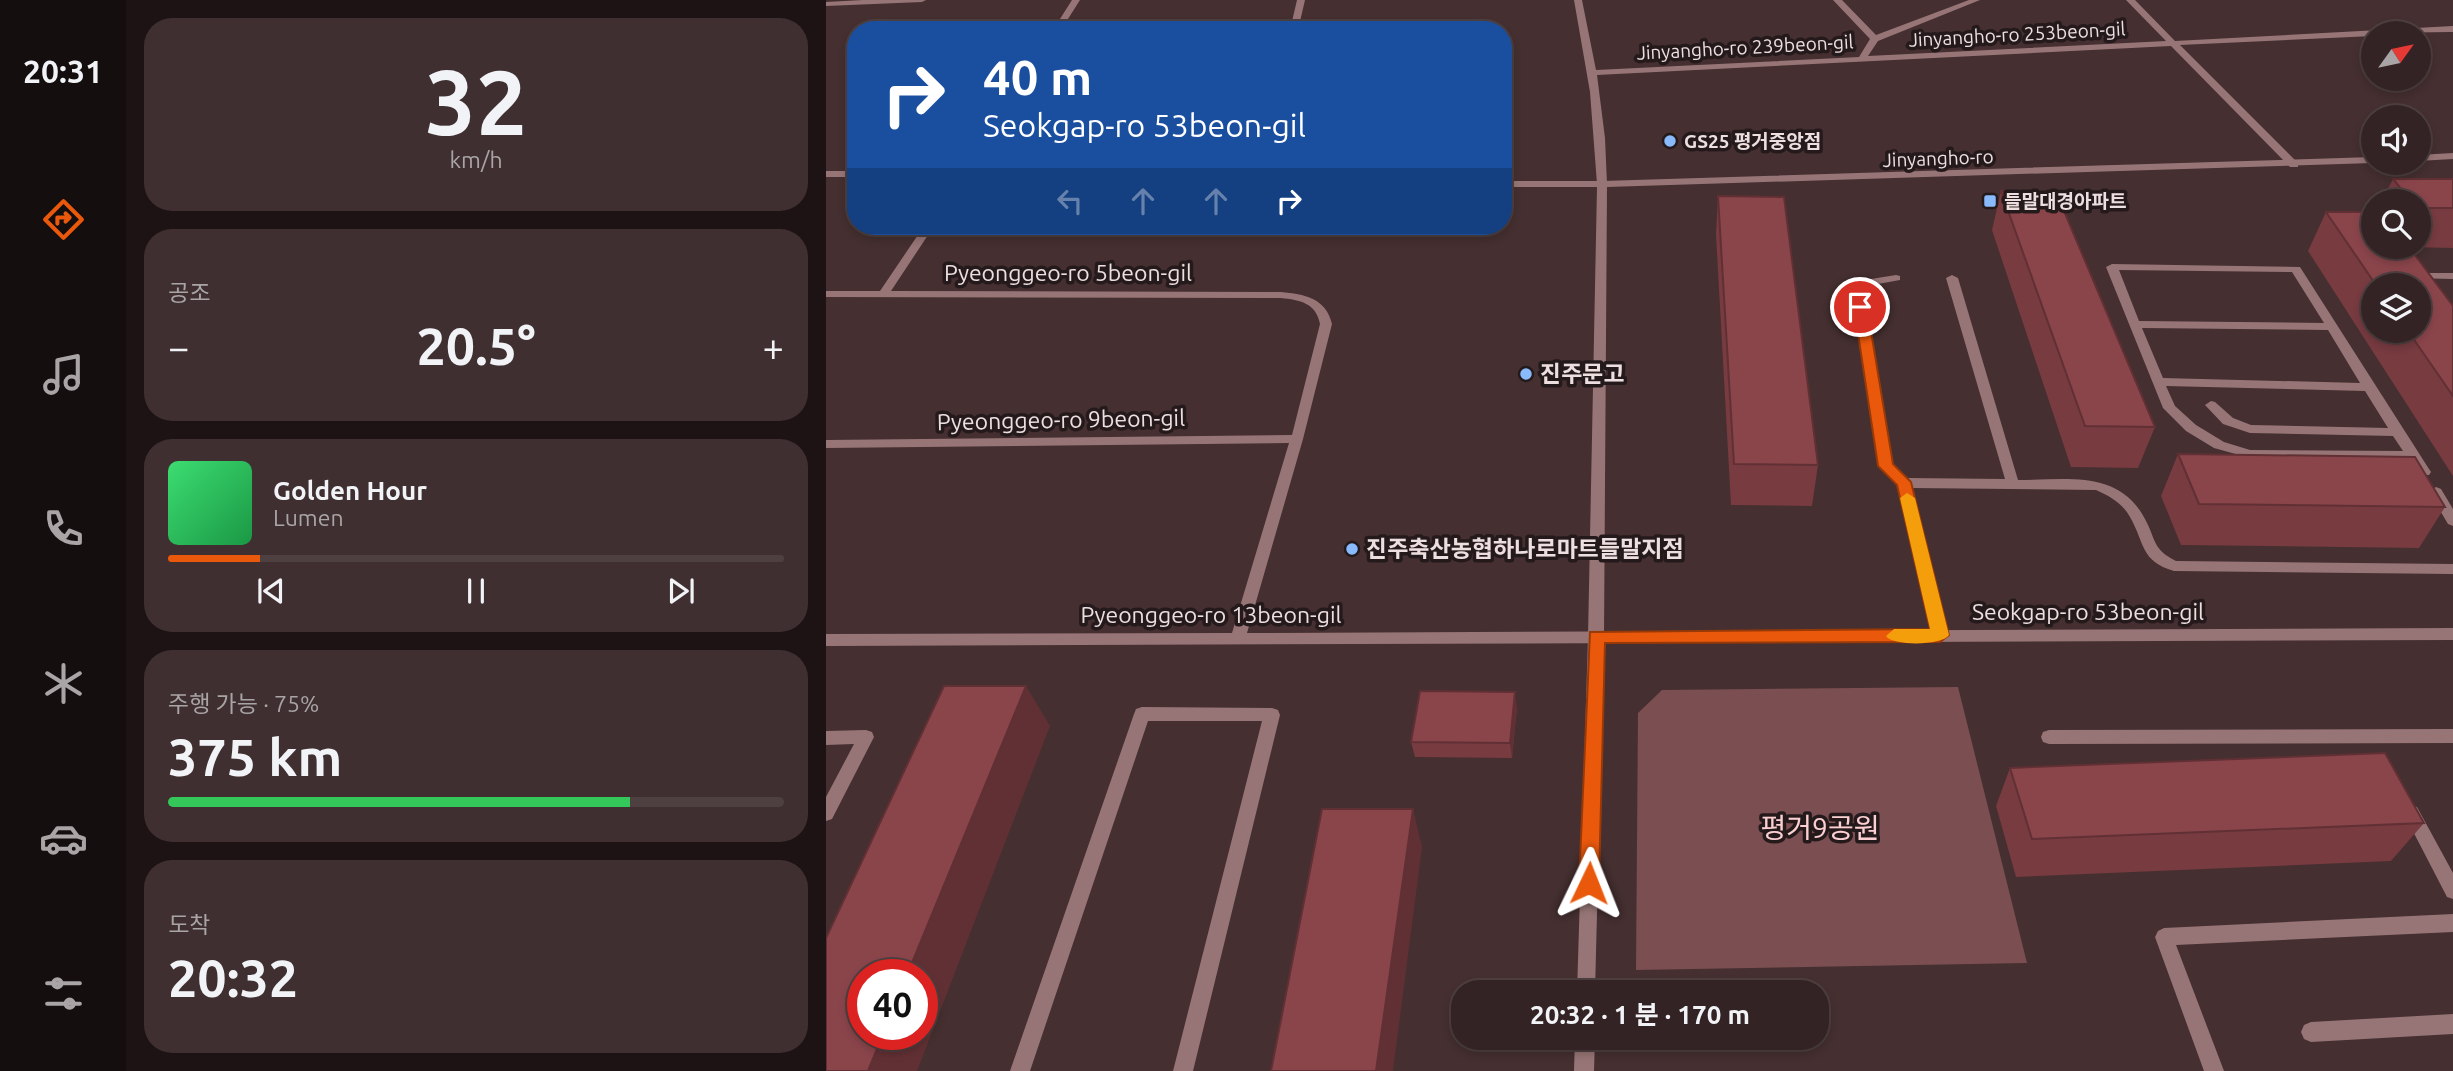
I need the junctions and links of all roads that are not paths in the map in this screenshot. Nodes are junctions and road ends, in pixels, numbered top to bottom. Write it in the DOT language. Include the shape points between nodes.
graph roads {
  1 [pos="922,0"];
  2 [pos="1076,0"];
  3 [pos="1301,0"];
  4 [pos="1578,0"];
  5 [pos="1837,0"];
  6 [pos="1976,0"];
  7 [pos="2130,0"];
  8 [pos="826,4"];
  9 [pos="1063,21"];
  10 [pos="1296,21"];
  11 [pos="2453,29"];
  12 [pos="2431,30"];
  13 [pos="2361,34"];
  14 [pos="1875,39"];
  15 [pos="2174,44"];
  16 [pos="1861,60"];
  17 [pos="1593,73"];
  18 [pos="2453,156"];
  19 [pos="2431,157"];
  20 [pos="2361,161"];
  21 [pos="2294,165"];
  22 [pos="826,174"];
  23 [pos="847,174"];
  24 [pos="1512,184"];
  25 [pos="1602,184"];
  26 [pos="923,235"];
  27 [pos="2431,276"];
  28 [pos="2453,276"];
  29 [pos="1896,278"];
  30 [pos="1952,278"];
  31 [pos="884,293"];
  32 [pos="826,295"];
  33 [pos="2138,324"];
  34 [pos="2333,327"];
  35 [pos="2159,382"];
  36 [pos="2369,387"];
  37 [pos="2210,405"];
  38 [pos="2397,432"];
  39 [pos="1297,439"];
  40 [pos="826,444"];
  41 [pos="2414,456"];
  42 [pos="1904,482"];
  43 [pos="2012,484"];
  44 [pos="2453,521"];
  45 [pos="2453,569"];
  46 [pos="2453,634"];
  47 [pos="1940,635"];
  48 [pos="1596,636"];
  49 [pos="1238,637"];
  50 [pos="826,640"];
  51 [pos="2453,736"];
  52 [pos="2049,737"];
  53 [pos="826,738"];
  54 [pos="2402,796"];
  55 [pos="826,814"];
  56 [pos="2453,891"];
  57 [pos="2453,923"];
  58 [pos="1586,980"];
  59 [pos="2453,1024"];
  60 [pos="2311,1032"];
  61 [pos="1585,1050"];
  62 [pos="1020,1071"];
  63 [pos="1182,1071"];
  64 [pos="1584,1071"];
  65 [pos="2214,1071"];
  1 -- 8 [label="street"];
  2 -- 9 [label="street"];
  3 -- 10 [label="street"];
  4 -- 17 [label="street"];
  5 -- 14 [label="street, Jinyangho-ro 239beon-gil"];
  6 -- 14 [label="street, Jinyangho-ro 253beon-gil"];
  7 -- 15 [label="street, Jinyangho-ro 253beon-gil"];
  11 -- 12 [label="street, Jinyangho-ro 253beon-gil"];
  13 -- 15 [label="street, Jinyangho-ro 253beon-gil"];
  14 -- 16 [label="street, Jinyangho-ro 239beon-gil"];
  15 -- 16 [label="street, Jinyangho-ro 253beon-gil"];
  15 -- 21 [label="street, Jinyangho-ro 253beon-gil"];
  16 -- 17 [label="street, Jinyangho-ro 239beon-gil"];
  17 -- 25 [label="street"];
  18 -- 19 [label="street"];
  20 -- 21 [label="street, Jinyangho-ro"];
  21 -- 25 [label="street, Jinyangho-ro"];
  22 -- 23 [label="street"];
  24 -- 25 [label="street, Jinyangho-ro"];
  25 -- 48 [label="street"];
  26 -- 31 [label="street"];
  27 -- 28 [label="street"];
  29 -- 42 [label="street" via="1865,287 1860,307 1886,466"];
  30 -- 43 [label="street"];
  31 -- 32 [label="street, Pyeonggeo-ro 5beon-gil"];
  31 -- 39 [label="street, Pyeonggeo-ro 5beon-gil" via="1281,295 1310,300 1325,315 1326,324"];
  33 -- 34 [label="street"];
  33 -- 34 [label="street" via="2112,267 2296,269"];
  33 -- 35 [label="street"];
  34 -- 36 [label="street"];
  35 -- 36 [label="street"];
  35 -- 41 [label="street" via="2169,408 2191,428 2219,445 2250,454"];
  36 -- 38 [label="street"];
  37 -- 38 [label="street" via="2228,421 2250,429"];
  38 -- 41 [label="street"];
  39 -- 40 [label="street, Pyeonggeo-ro 9beon-gil"];
  39 -- 49 [label="street"];
  41 -- 44 [label="street"];
  42 -- 43 [label="street"];
  42 -- 47 [label="street"];
  43 -- 45 [label="street" via="2097,485 2115,492 2134,512 2148,549 2174,566"];
  46 -- 47 [label="street, Seokgap-ro 53beon-gil"];
  47 -- 48 [label="street, Seokgap-ro 53beon-gil"];
  48 -- 49 [label="street, Pyeonggeo-ro 13beon-gil"];
  48 -- 58 [label="street"];
  49 -- 50 [label="street, Pyeonggeo-ro 13beon-gil"];
  51 -- 52 [label="street" via="2374,742"];
  53 -- 55 [label="street" via="866,737"];
  54 -- 56 [label="street"];
  57 -- 65 [label="street" via="2164,937"];
  59 -- 60 [label="street"];
  61 -- 64 [label="street"];
  62 -- 63 [label="street" via="1142,714 1272,715"];
}
